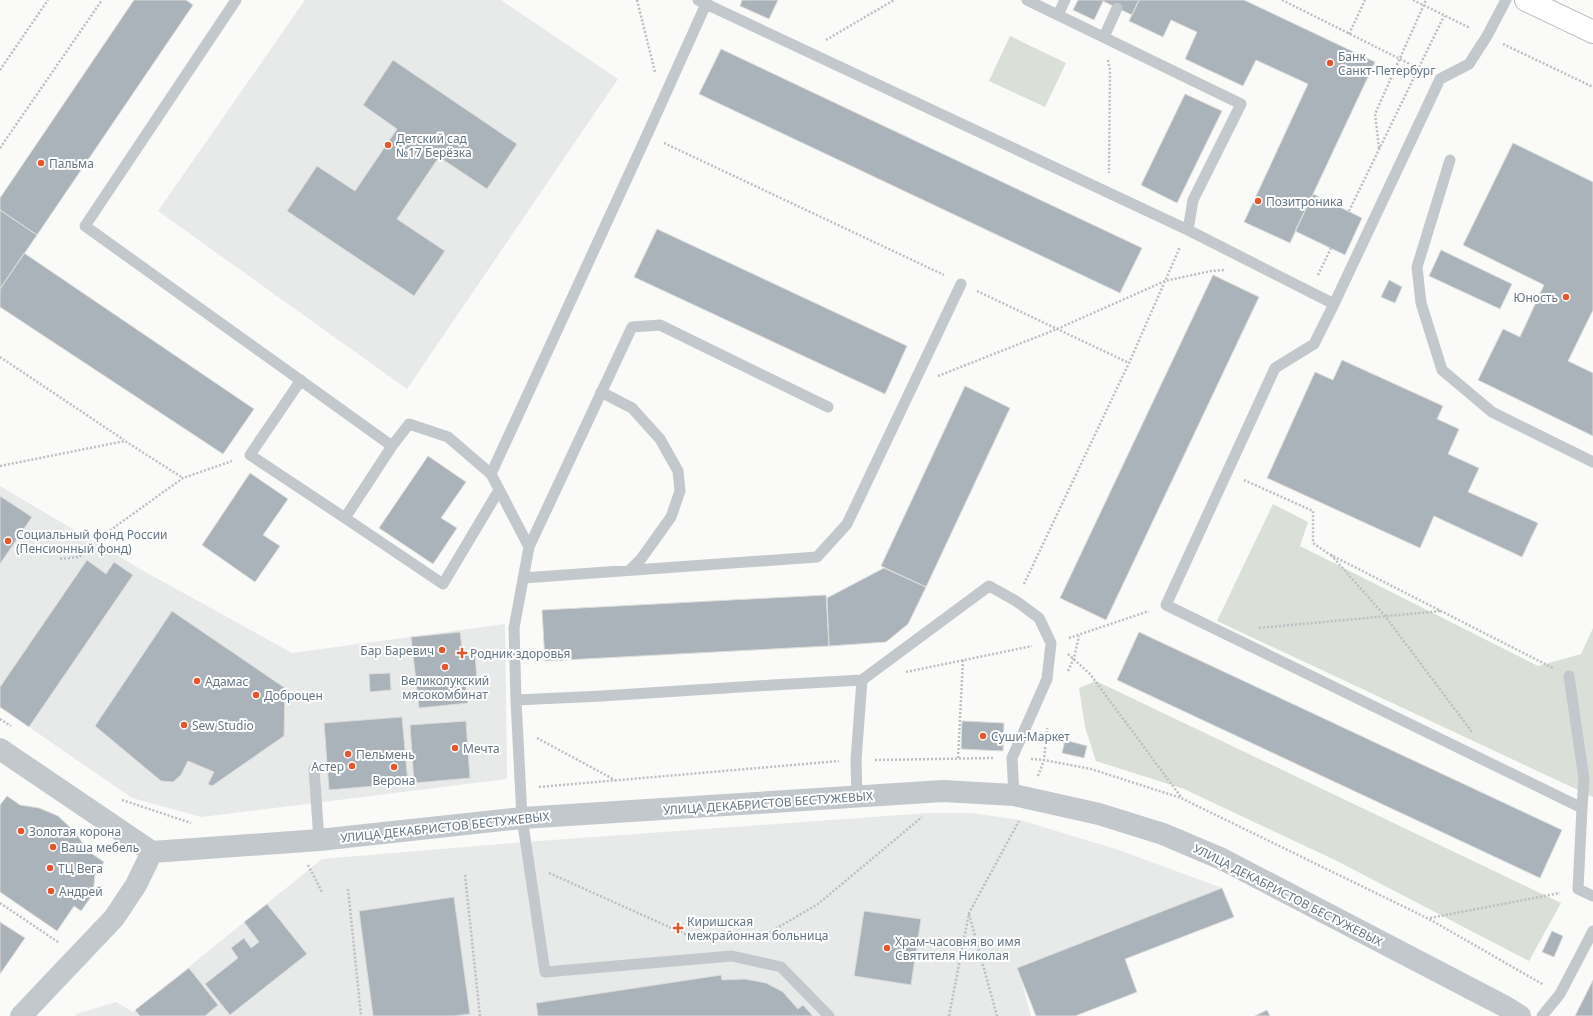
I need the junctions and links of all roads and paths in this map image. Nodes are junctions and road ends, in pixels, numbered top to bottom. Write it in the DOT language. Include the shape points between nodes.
graph roads {
  1 [pos="48,0"];
  2 [pos="102,0"];
  3 [pos="236,0"];
  4 [pos="637,0"];
  5 [pos="894,0"];
  6 [pos="1027,0"];
  7 [pos="1065,0"];
  8 [pos="1282,0"];
  9 [pos="1365,0"];
  10 [pos="1426,0"];
  11 [pos="1506,0"];
  12 [pos="1526,0"];
  13 [pos="704,1"];
  14 [pos="1117,8"];
  15 [pos="1058,15"];
  16 [pos="1444,16"];
  17 [pos="1593,32"];
  18 [pos="1349,34"];
  19 [pos="1104,37"];
  20 [pos="807,51"];
  21 [pos="1399,59"];
  22 [pos="1418,68"];
  23 [pos="0,70"];
  24 [pos="1440,79"];
  25 [pos="662,102"];
  26 [pos="647,135"];
  27 [pos="0,148"];
  28 [pos="1379,150"];
  29 [pos="1450,160"];
  30 [pos="1109,193"];
  31 [pos="1349,211"];
  32 [pos="1188,230"];
  33 [pos="1331,248"];
  34 [pos="1226,270"];
  35 [pos="1165,281"];
  36 [pos="962,284"];
  37 [pos="1310,292"];
  38 [pos="1334,304"];
  39 [pos="1057,329"];
  40 [pos="0,357"];
  41 [pos="1129,363"];
  42 [pos="301,380"];
  43 [pos="912,387"];
  44 [pos="601,392"];
  45 [pos="828,407"];
  46 [pos="125,441"];
  47 [pos="392,446"];
  48 [pos="250,455"];
  49 [pos="1593,462"];
  50 [pos="0,466"];
  51 [pos="1227,472"];
  52 [pos="491,474"];
  53 [pos="183,478"];
  54 [pos="499,490"];
  55 [pos="345,518"];
  56 [pos="528,547"];
  57 [pos="1329,554"];
  58 [pos="60,559"];
  59 [pos="630,570"];
  60 [pos="523,578"];
  61 [pos="1016,601"];
  62 [pos="1166,604"];
  63 [pos="1442,611"];
  64 [pos="1385,616"];
  65 [pos="1223,632"];
  66 [pos="1079,636"];
  67 [pos="1051,643"];
  68 [pos="1074,658"];
  69 [pos="963,660"];
  70 [pos="1068,672"];
  71 [pos="901,673"];
  72 [pos="1569,676"];
  73 [pos="862,680"];
  74 [pos="516,700"];
  75 [pos="0,719"];
  76 [pos="1048,722"];
  77 [pos="13,728"];
  78 [pos="517,728"];
  79 [pos="1475,736"];
  80 [pos="0,749"];
  81 [pos="958,758"];
  82 [pos="314,769"];
  83 [pos="616,780"];
  84 [pos="1021,797"];
  85 [pos="857,798"];
  86 [pos="1181,798"];
  87 [pos="119,799"];
  88 [pos="1582,808"];
  89 [pos="928,813"];
  90 [pos="522,818"];
  91 [pos="192,824"];
  92 [pos="319,840"];
  93 [pos="152,852"];
  94 [pos="528,863"];
  95 [pos="308,864"];
  96 [pos="465,875"];
  97 [pos="348,889"];
  98 [pos="1578,889"];
  99 [pos="322,892"];
  100 [pos="1593,896"];
  101 [pos="0,903"];
  102 [pos="969,914"];
  103 [pos="1429,919"];
  104 [pos="1593,931"];
  105 [pos="697,940"];
  106 [pos="78,956"];
  107 [pos="732,956"];
  108 [pos="21,1016"];
  109 [pos="361,1016"];
  110 [pos="480,1016"];
  111 [pos="829,1016"];
  112 [pos="949,1016"];
  113 [pos="997,1016"];
  114 [pos="1520,1016"];
  115 [pos="1542,1016"];
  1 -- 23 [label="path"];
  2 -- 27 [label="path"];
  3 -- 42 [label="lane" via="84,226"];
  4 -- 25 [label="path"];
  5 -- 20 [label="path"];
  6 -- 15 [label="lane"];
  7 -- 15 [label="lane"];
  8 -- 18 [label="path"];
  9 -- 18 [label="path"];
  10 -- 21 [label="path"];
  11 -- 24 [label="lane" via="1469,64"];
  12 -- 17 [label="main road"];
  13 -- 20 [label="lane"];
  13 -- 25 [label="lane"];
  14 -- 19 [label="lane"];
  15 -- 19 [label="lane"];
  16 -- 22 [label="path"];
  18 -- 21 [label="path"];
  19 -- 30 [label="path" via="1110,70"];
  19 -- 32 [label="lane" via="1240,104 1193,200"];
  20 -- 30 [label="lane"];
  21 -- 22 [label="path"];
  21 -- 28 [label="path" via="1375,114"];
  22 -- 24 [label="path"];
  22 -- 28 [label="path"];
  24 -- 38 [label="lane"];
  25 -- 26 [label="lane"];
  26 -- 36 [label="path"];
  26 -- 52 [label="lane"];
  28 -- 31 [label="path"];
  29 -- 49 [label="lane" via="1417,267 1421,303 1442,370 1492,412"];
  30 -- 32 [label="lane"];
  32 -- 35 [label="path"];
  32 -- 37 [label="lane"];
  33 -- 37 [label="path"];
  34 -- 35 [label="path"];
  35 -- 39 [label="path"];
  35 -- 41 [label="path"];
  36 -- 39 [label="path"];
  36 -- 43 [label="lane"];
  37 -- 38 [label="lane"];
  38 -- 51 [label="lane" via="1314,344 1275,368"];
  39 -- 41 [label="path"];
  39 -- 43 [label="path"];
  40 -- 46 [label="path"];
  41 -- 61 [label="path"];
  42 -- 47 [label="lane"];
  42 -- 48 [label="lane"];
  43 -- 59 [label="lane" via="847,524 817,557"];
  44 -- 45 [label="lane" via="632,327 660,325"];
  44 -- 56 [label="lane"];
  44 -- 59 [label="lane" via="632,408 660,439 678,472 680,491 671,517 642,559"];
  46 -- 50 [label="path"];
  46 -- 53 [label="path"];
  47 -- 52 [label="lane" via="409,424 448,436"];
  47 -- 55 [label="lane"];
  48 -- 53 [label="path"];
  48 -- 55 [label="lane"];
  51 -- 57 [label="path" via="1313,512 1313,543"];
  51 -- 62 [label="lane"];
  52 -- 54 [label="lane"];
  53 -- 58 [label="path" via="116,526 79,557"];
  54 -- 55 [label="lane" via="443,584"];
  54 -- 56 [label="lane"];
  56 -- 60 [label="lane"];
  57 -- 63 [label="path"];
  57 -- 64 [label="path"];
  59 -- 60 [label="lane"];
  60 -- 74 [label="lane" via="514,628"];
  61 -- 67 [label="lane" via="1039,618"];
  61 -- 73 [label="lane" via="989,586"];
  62 -- 65 [label="lane"];
  62 -- 66 [label="path"];
  63 -- 64 [label="path"];
  63 -- 72 [label="path"];
  64 -- 65 [label="path"];
  64 -- 79 [label="path"];
  65 -- 88 [label="lane"];
  66 -- 67 [label="path"];
  66 -- 68 [label="path"];
  67 -- 68 [label="path"];
  67 -- 69 [label="path"];
  67 -- 84 [label="lane" via="1047,680 1012,758"];
  68 -- 70 [label="path"];
  68 -- 86 [label="path" via="1090,674"];
  69 -- 71 [label="path"];
  69 -- 81 [label="path"];
  72 -- 88 [label="lane" via="1584,779"];
  73 -- 74 [label="lane"];
  73 -- 85 [label="lane" via="856,760"];
  74 -- 78 [label="lane"];
  75 -- 77 [label="path"];
  76 -- 84 [label="path" via="1044,760"];
  78 -- 83 [label="path"];
  78 -- 90 [label="lane"];
  80 -- 93 [label="street"];
  82 -- 92 [label="lane"];
  84 -- 85 [label="street, УЛИЦА ДЕКАБРИСТОВ БЕСТУЖЕВЫХ" via="943,791"];
  84 -- 102 [label="path" via="1020,820"];
  84 -- 114 [label="street, УЛИЦА ДЕКАБРИСТОВ БЕСТУЖЕВЫХ" via="1099,814 1163,834 1222,859"];
  85 -- 90 [label="street, УЛИЦА ДЕКАБРИСТОВ БЕСТУЖЕВЫХ"];
  87 -- 91 [label="path"];
  88 -- 98 [label="lane"];
  89 -- 107 [label="path" via="818,904"];
  90 -- 92 [label="street, УЛИЦА ДЕКАБРИСТОВ БЕСТУЖЕВЫХ"];
  90 -- 94 [label="lane"];
  92 -- 93 [label="street, УЛИЦА ДЕКАБРИСТОВ БЕСТУЖЕВЫХ"];
  93 -- 106 [label="street" via="136,885 114,918"];
  94 -- 105 [label="path"];
  94 -- 107 [label="lane" via="545,972"];
  95 -- 99 [label="path"];
  96 -- 110 [label="path"];
  97 -- 109 [label="path"];
  98 -- 100 [label="lane"];
  98 -- 103 [label="path"];
  101 -- 106 [label="path"];
  102 -- 112 [label="path"];
  102 -- 113 [label="path"];
  104 -- 115 [label="lane" via="1560,994"];
  106 -- 108 [label="street"];
  107 -- 111 [label="lane" via="781,967"];
}
